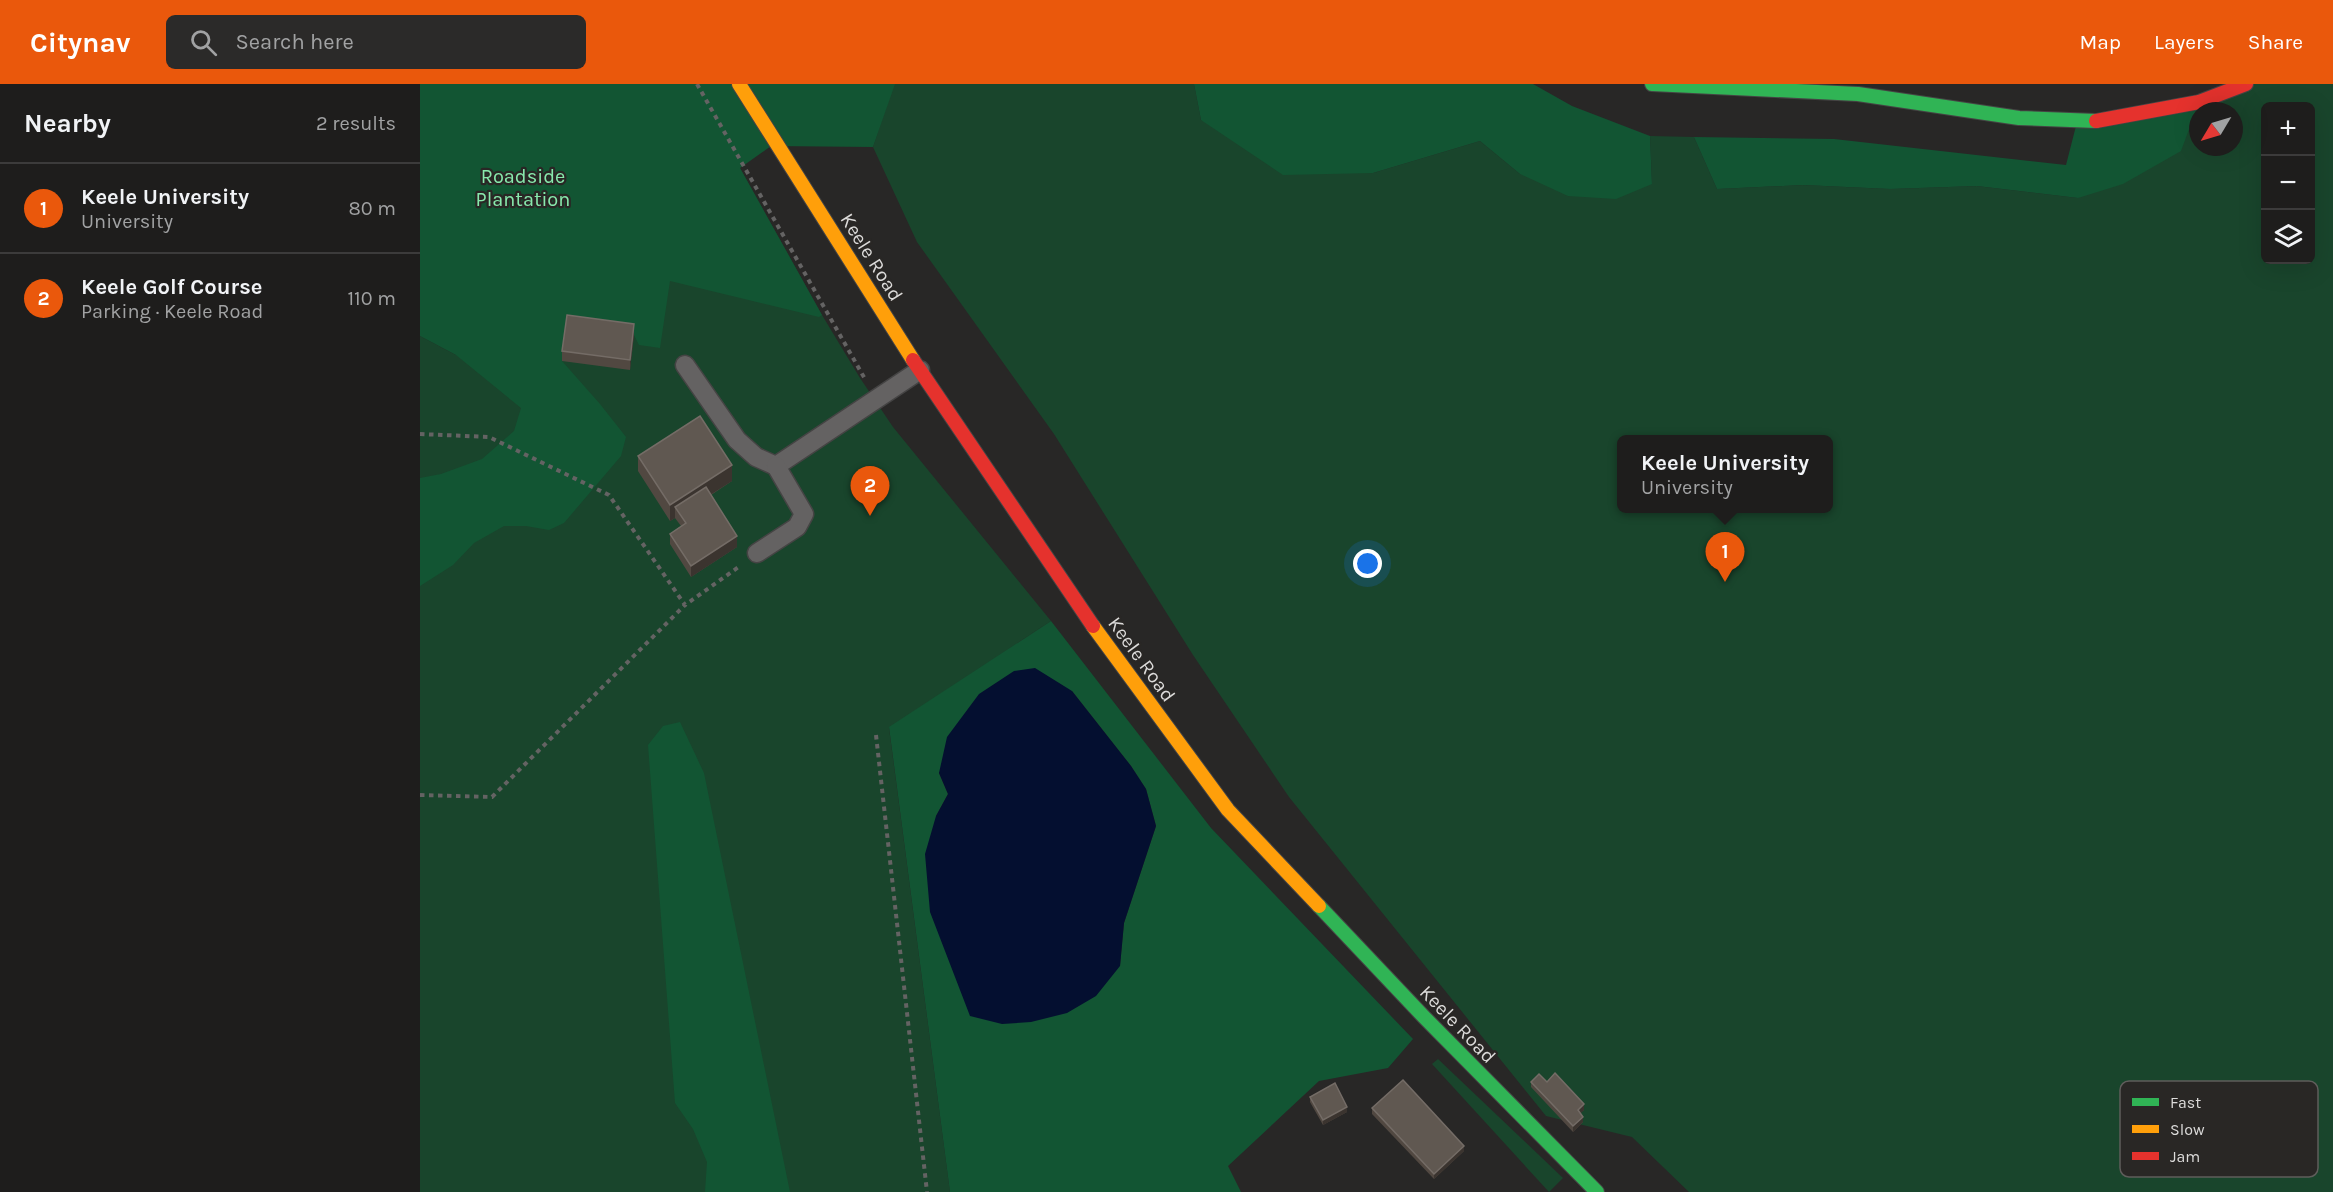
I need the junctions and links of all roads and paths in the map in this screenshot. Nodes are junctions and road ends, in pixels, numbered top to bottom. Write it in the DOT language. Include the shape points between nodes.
graph roads {
  1 [pos="697,84"];
  2 [pos="739,84"];
  3 [pos="1652,84"];
  4 [pos="2246,84"];
  5 [pos="685,365"];
  6 [pos="920,370"];
  7 [pos="876,398"];
  8 [pos="420,434"];
  9 [pos="776,466"];
  10 [pos="757,553"];
  11 [pos="685,605"];
  12 [pos="876,735"];
  13 [pos="420,795"];
  14 [pos="927,1192"];
  15 [pos="1597,1192"];
  1 -- 7 [label="path"];
  2 -- 6 [label="main road, Keele Road"];
  3 -- 4 [label="main road" via="1858,94 2019,118 2077,122 2106,121 2199,102"];
  5 -- 9 [label="lane" via="737,440 756,458"];
  6 -- 7 [label="lane"];
  6 -- 15 [label="main road, Keele Road" via="1079,606 1228,810"];
  7 -- 9 [label="lane"];
  8 -- 11 [label="path" via="489,436 609,495"];
  9 -- 10 [label="lane" via="804,514 797,527"];
  10 -- 11 [label="path"];
  11 -- 13 [label="path" via="492,797"];
  12 -- 14 [label="path"];
}
